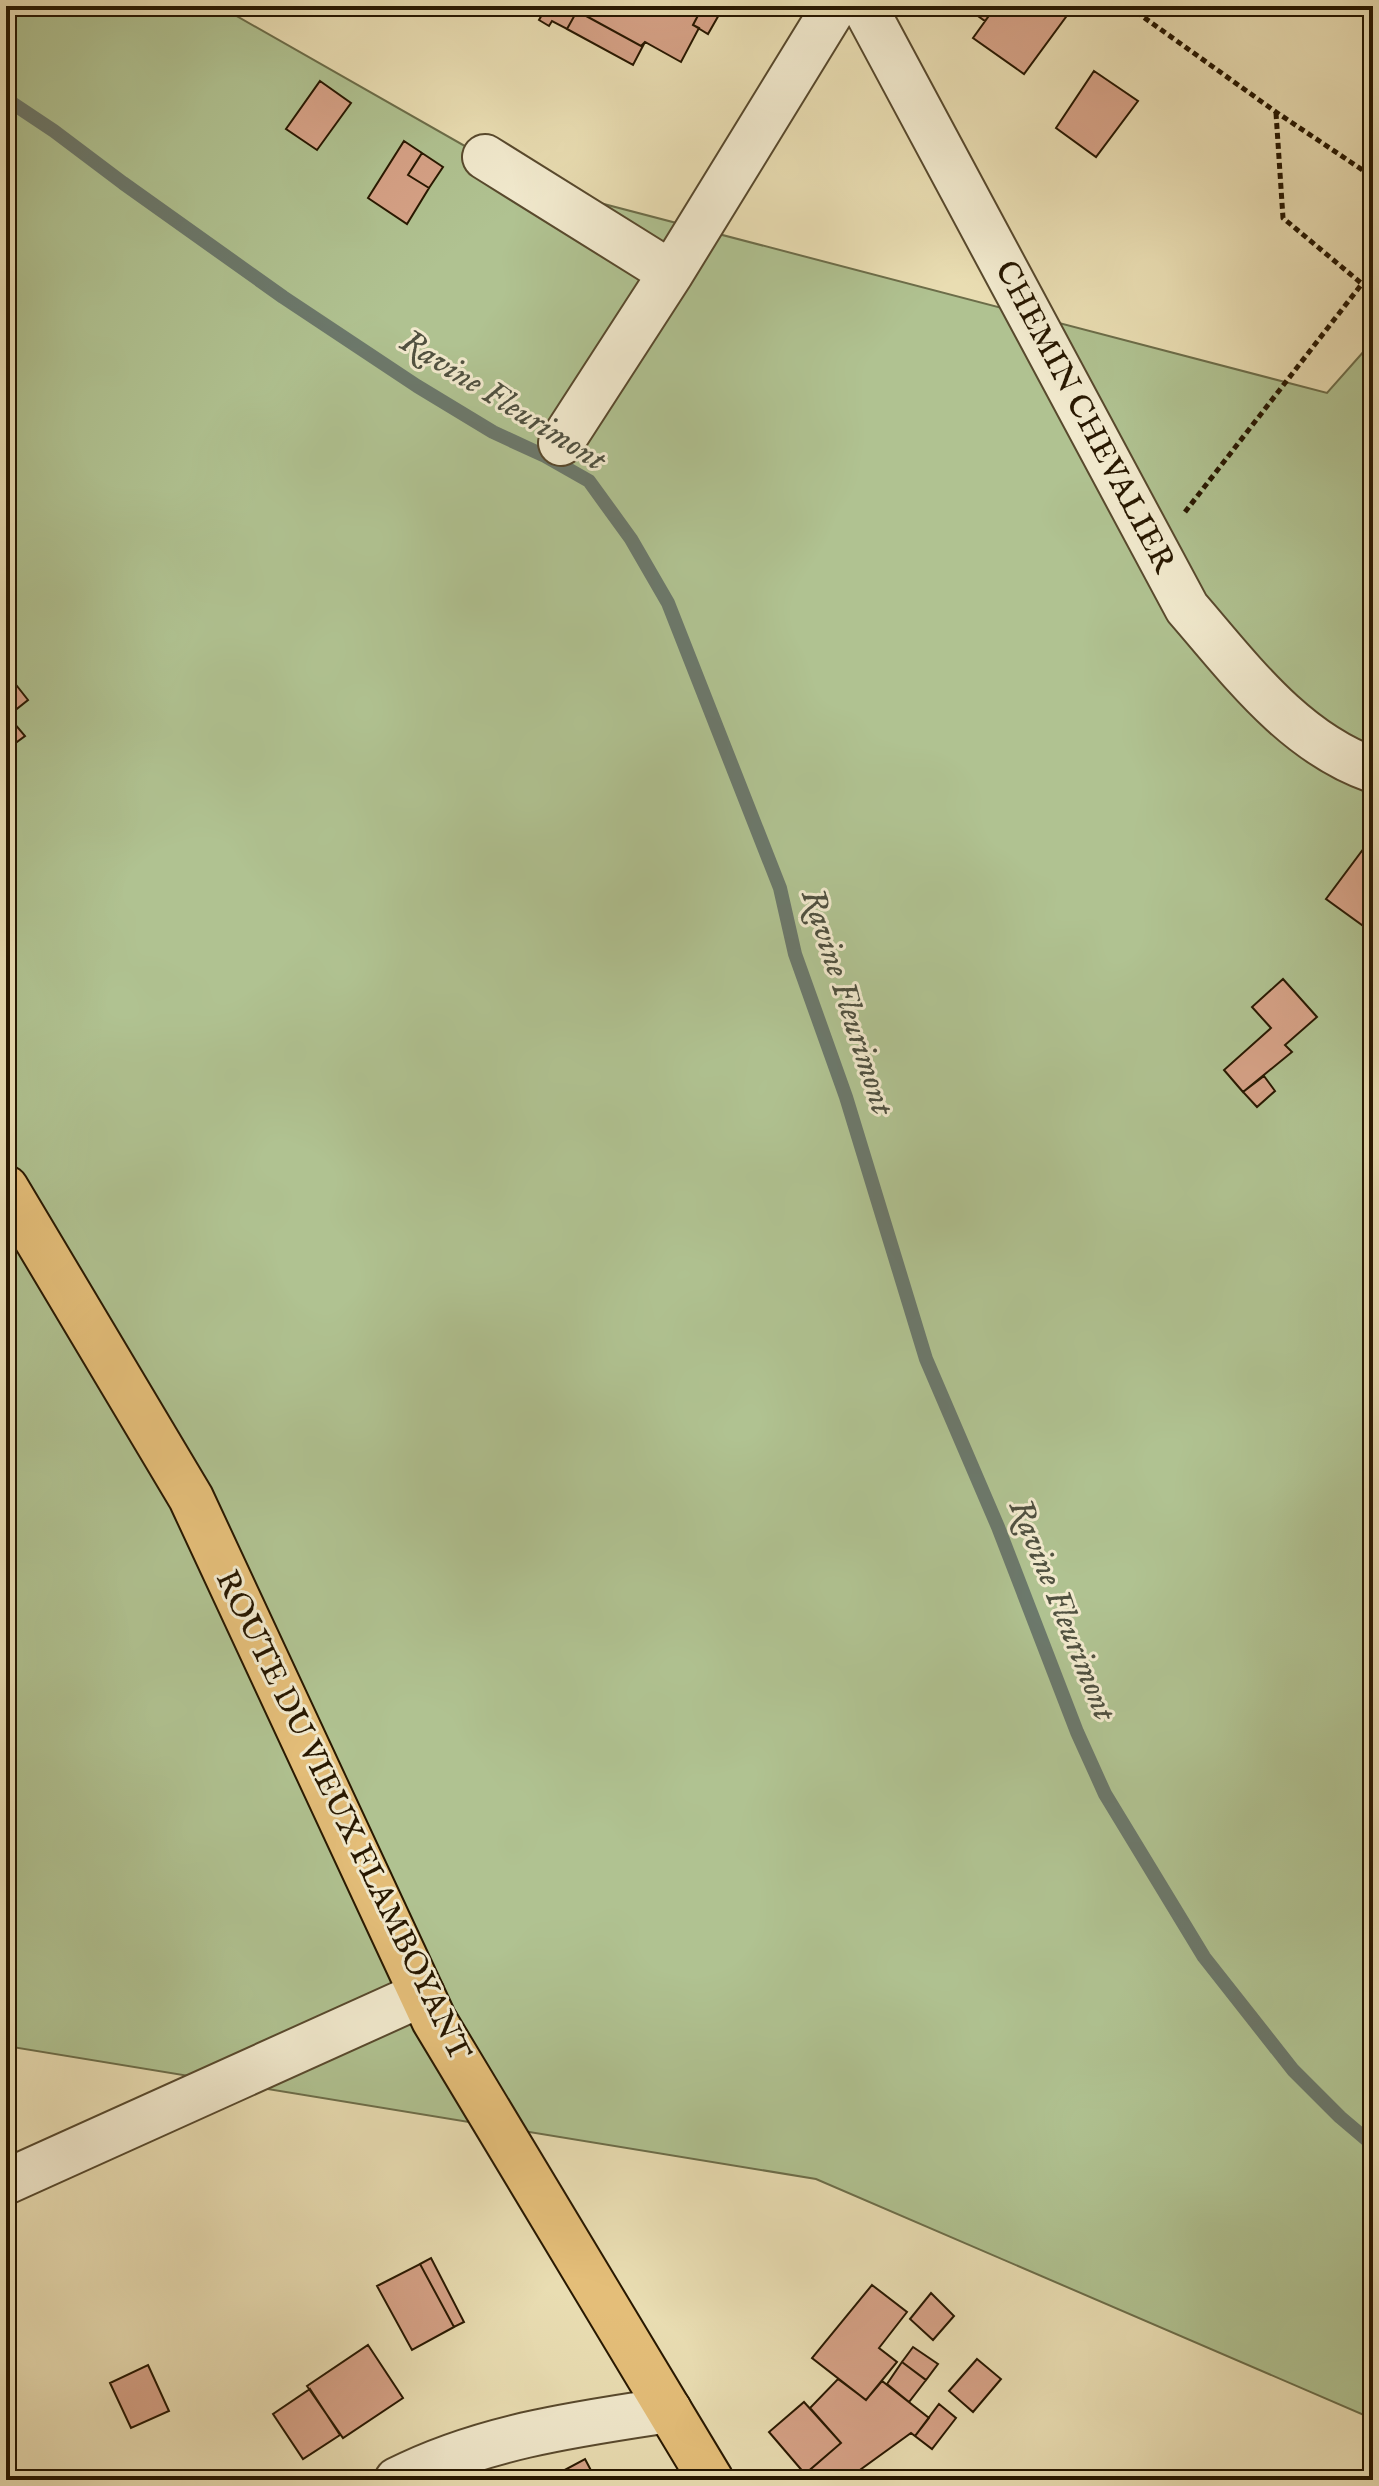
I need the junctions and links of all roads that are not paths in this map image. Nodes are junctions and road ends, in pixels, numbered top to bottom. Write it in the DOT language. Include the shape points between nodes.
graph roads {
  1 [pos="835,6"];
  2 [pos="864,6"];
  3 [pos="485,157"];
  4 [pos="671,273"];
  5 [pos="561,443"];
  6 [pos="1373,770"];
  7 [pos="6,1188"];
  8 [pos="422,1994"];
  9 [pos="6,2182"];
  10 [pos="669,2410"];
  11 [pos="397,2480"];
  12 [pos="711,2480"];
  1 -- 4 [label="street"];
  2 -- 6 [label="street, CHEMIN CHEVALIER" via="1187,608 1294,724 1352,763"];
  3 -- 4 [label="street"];
  4 -- 5 [label="street"];
  7 -- 8 [label="main road, ROUTE DU VIEUX FLAMBOYANT" via="191,1498"];
  8 -- 9 [label="street"];
  8 -- 10 [label="main road, ROUTE DU VIEUX FLAMBOYANT"];
  10 -- 11 [label="street" via="507,2438"];
  10 -- 12 [label="main road, ROUTE DU VIEUX FLAMBOYANT"];
}
